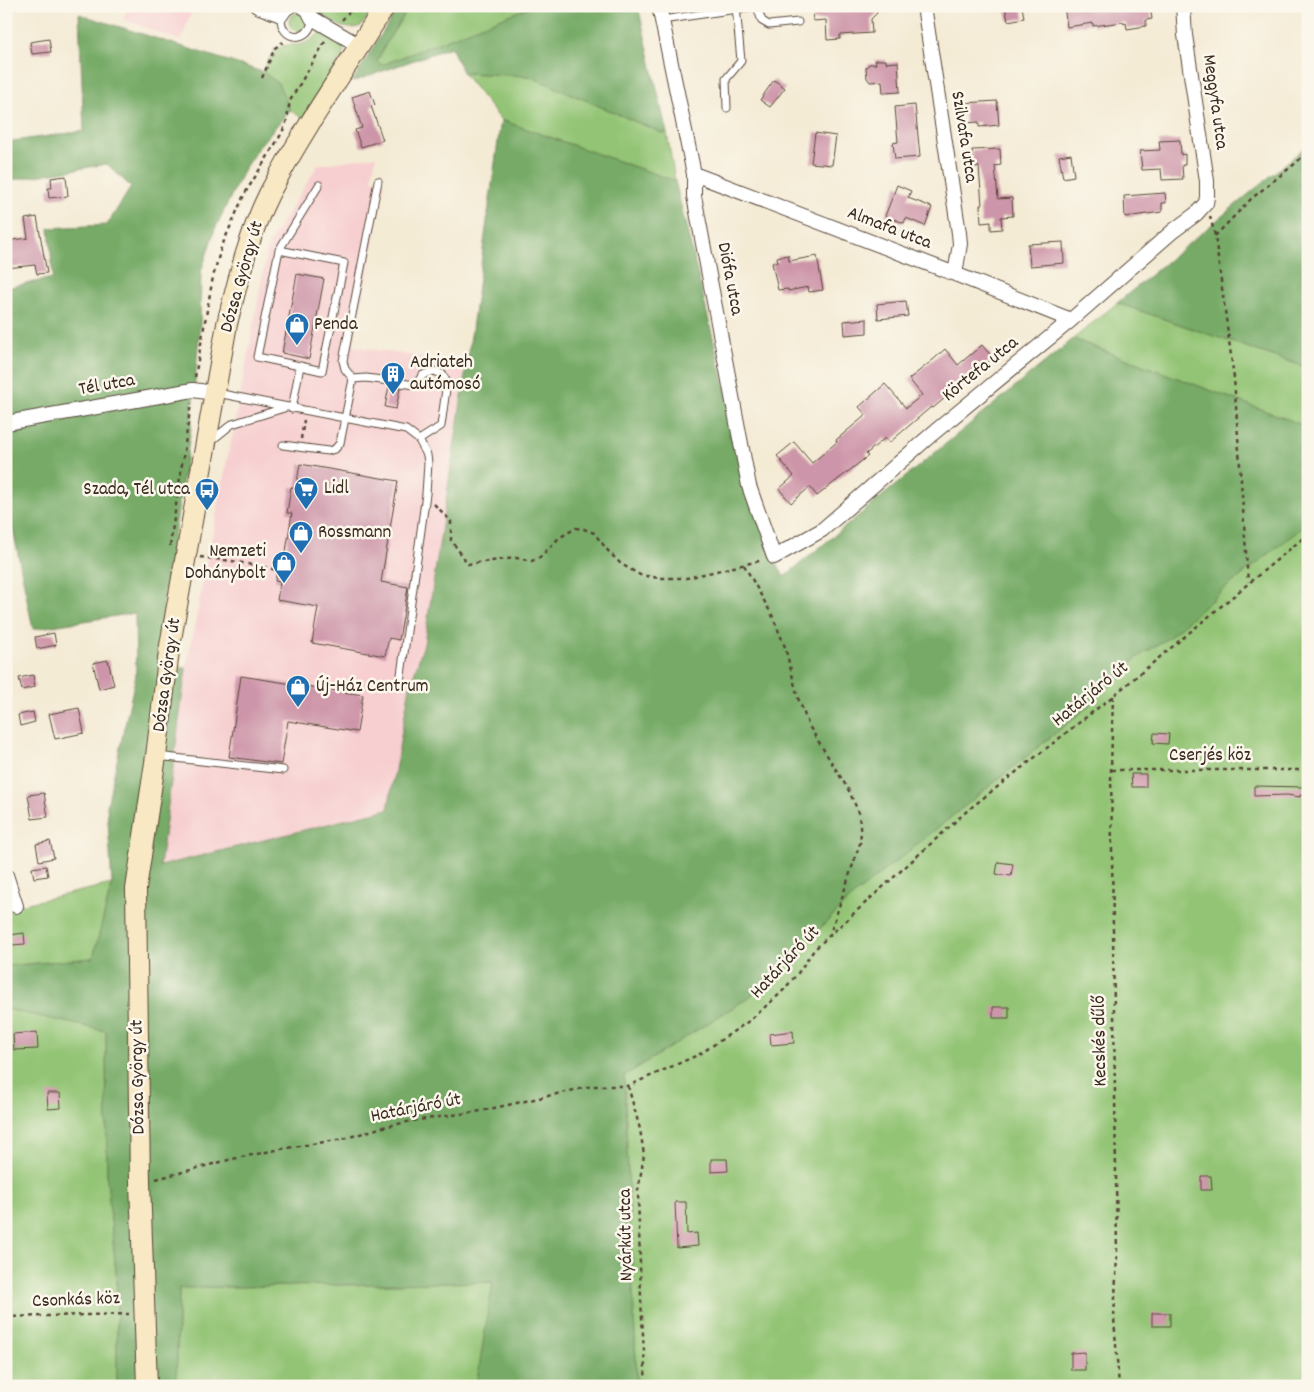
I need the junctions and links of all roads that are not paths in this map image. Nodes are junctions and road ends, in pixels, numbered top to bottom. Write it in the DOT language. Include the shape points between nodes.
graph roads {
  1 [pos="257,6"];
  2 [pos="302,6"];
  3 [pos="385,6"];
  4 [pos="659,6"];
  5 [pos="924,6"];
  6 [pos="1183,6"];
  7 [pos="736,7"];
  8 [pos="757,7"];
  9 [pos="286,11"];
  10 [pos="312,18"];
  11 [pos="662,20"];
  12 [pos="798,22"];
  13 [pos="360,46"];
  14 [pos="728,108"];
  15 [pos="694,174"];
  16 [pos="378,181"];
  17 [pos="318,185"];
  18 [pos="1206,203"];
  19 [pos="279,250"];
  20 [pos="955,274"];
  21 [pos="1071,320"];
  22 [pos="300,366"];
  23 [pos="353,380"];
  24 [pos="390,381"];
  25 [pos="401,383"];
  26 [pos="214,393"];
  27 [pos="289,408"];
  28 [pos="345,419"];
  29 [pos="6,423"];
  30 [pos="419,440"];
  31 [pos="283,445"];
  32 [pos="205,447"];
  33 [pos="774,557"];
  34 [pos="400,682"];
  35 [pos="156,756"];
  36 [pos="284,770"];
  37 [pos="6,876"];
  38 [pos="16,906"];
  39 [pos="148,1386"];
  1 -- 9 [label="street"];
  2 -- 10 [label="street"];
  3 -- 13 [label="main road, Dózsa György út"];
  4 -- 11 [label="street, Diófa utca"];
  5 -- 20 [label="street, Szilvafa utca" via="959,234"];
  6 -- 18 [label="street, Meggyfa utca" via="1207,182"];
  7 -- 8 [label="lane"];
  7 -- 11 [label="lane"];
  7 -- 14 [label="lane" via="741,61 726,79"];
  8 -- 12 [label="lane" via="762,21 770,25"];
  9 -- 10 [label="lane" via="281,23 290,35 306,33"];
  10 -- 13 [label="street"];
  11 -- 15 [label="street, Diófa utca"];
  13 -- 26 [label="main road, Dózsa György út" via="269,195 240,275"];
  15 -- 20 [label="street, Almafa utca"];
  15 -- 33 [label="street, Diófa utca" via="694,196 750,486"];
  16 -- 23 [label="lane" via="343,361"];
  17 -- 19 [label="lane"];
  18 -- 21 [label="street, Körtefa utca"];
  19 -- 22 [label="lane" via="257,357"];
  19 -- 22 [label="lane" via="344,264 322,371"];
  20 -- 21 [label="street, Almafa utca"];
  21 -- 33 [label="street, Körtefa utca" via="822,530"];
  22 -- 27 [label="lane"];
  23 -- 24 [label="lane"];
  23 -- 28 [label="lane"];
  25 -- 30 [label="lane" via="415,385 428,372 438,371 445,378 447,387 441,426"];
  26 -- 27 [label="lane"];
  26 -- 29 [label="street, Tél utca" via="193,390"];
  26 -- 32 [label="main road, Dózsa György út"];
  27 -- 28 [label="lane"];
  27 -- 32 [label="lane" via="232,424"];
  28 -- 30 [label="lane" via="399,427"];
  28 -- 31 [label="lane" via="340,443 335,449 328,451"];
  30 -- 34 [label="lane" via="428,463 425,502"];
  32 -- 35 [label="main road, Dózsa György út" via="169,651"];
  35 -- 36 [label="lane"];
  35 -- 39 [label="main road, Dózsa György út" via="136,889 140,1182"];
  37 -- 38 [label="street"];
}
